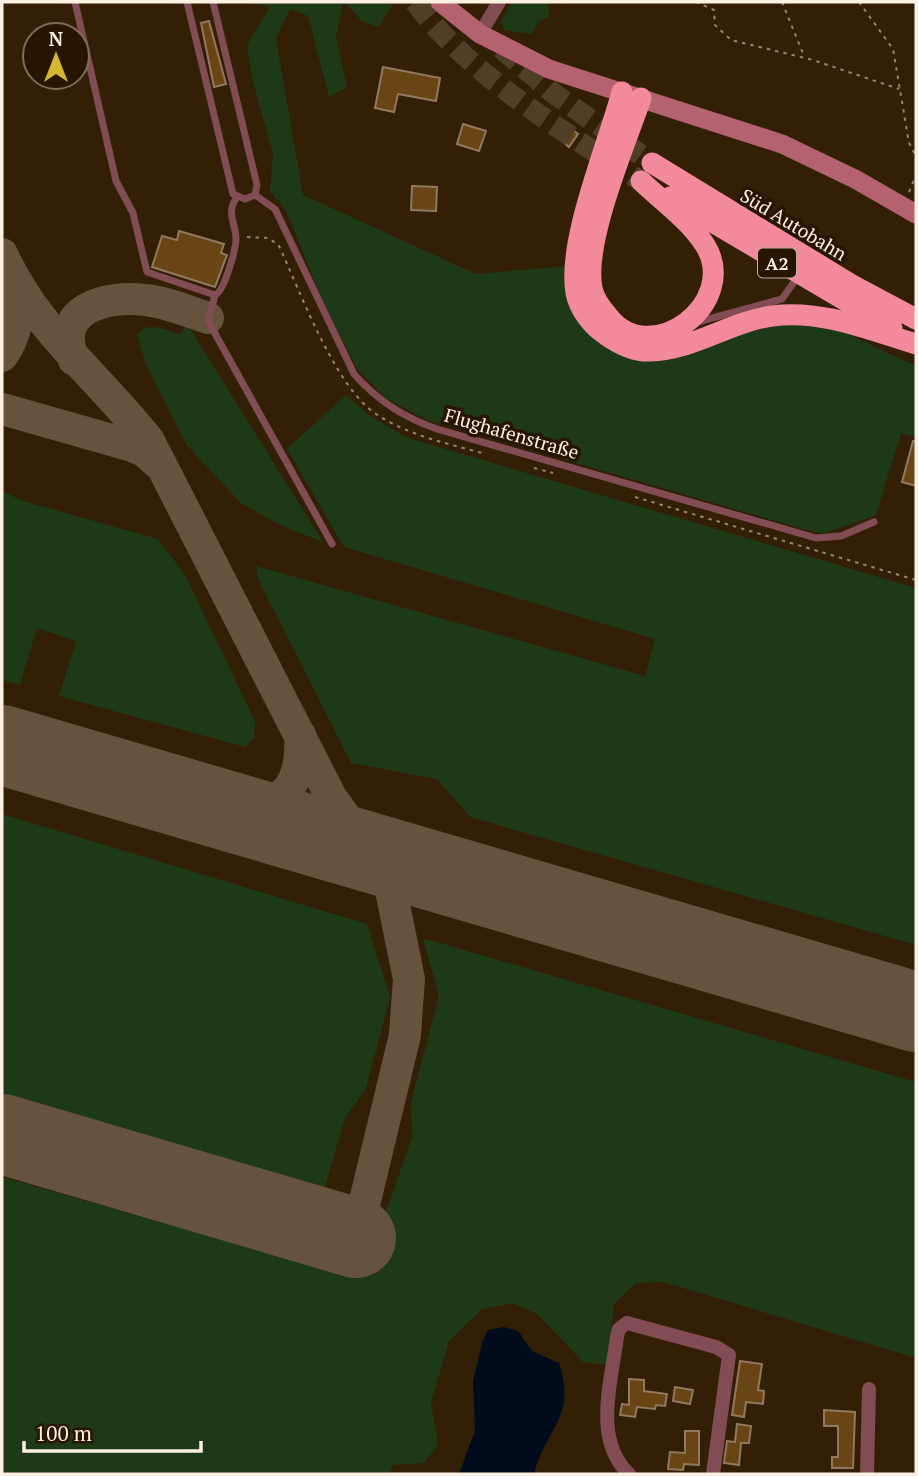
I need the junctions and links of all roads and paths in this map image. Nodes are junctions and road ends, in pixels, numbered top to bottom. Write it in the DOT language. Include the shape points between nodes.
graph roads {
  1 [pos="75,2"];
  2 [pos="187,2"];
  3 [pos="214,2"];
  4 [pos="440,2"];
  5 [pos="499,2"];
  6 [pos="696,2"];
  7 [pos="782,2"];
  8 [pos="859,2"];
  9 [pos="480,34"];
  10 [pos="806,57"];
  11 [pos="899,89"];
  12 [pos="631,95"];
  13 [pos="916,156"];
  14 [pos="646,172"];
  15 [pos="916,175"];
  16 [pos="255,195"];
  17 [pos="236,198"];
  18 [pos="910,210"];
  19 [pos="236,240"];
  20 [pos="799,275"];
  21 [pos="215,295"];
  22 [pos="916,319"];
  23 [pos="686,325"];
  24 [pos="916,343"];
  25 [pos="492,456"];
  26 [pos="530,467"];
  27 [pos="554,474"];
  28 [pos="625,494"];
  29 [pos="874,522"];
  30 [pos="332,544"];
  31 [pos="916,580"];
  32 [pos="869,1389"];
  33 [pos="629,1474"];
  34 [pos="713,1474"];
  35 [pos="867,1474"];
  1 -- 21 [label="lane" via="116,181 134,213 148,272"];
  2 -- 17 [label="lane"];
  3 -- 16 [label="lane" via="257,185"];
  4 -- 9 [label="main road"];
  5 -- 9 [label="street"];
  6 -- 10 [label="path" via="714,10 715,25 731,40"];
  7 -- 10 [label="path"];
  8 -- 11 [label="path" via="893,49"];
  9 -- 12 [label="main road" via="549,69"];
  10 -- 11 [label="path"];
  11 -- 13 [label="path" via="909,143"];
  12 -- 18 [label="main road" via="782,144"];
  12 -- 23 [label="highway" via="597,232 592,290 614,324 631,334 667,335"];
  12 -- 24 [label="highway" via="582,230 575,277 581,305 600,331 630,348 666,350 744,323 804,315 831,318"];
  14 -- 20 [label="highway, A2"];
  14 -- 22 [label="highway, Süd Autobahn / A2"];
  14 -- 23 [label="highway" via="706,247 713,273 702,309"];
  15 -- 18 [label="path"];
  16 -- 17 [label="lane"];
  16 -- 29 [label="lane, Flughafenstraße" via="275,209 354,374 373,395 405,416 816,538 841,536"];
  17 -- 19 [label="lane" via="230,209"];
  19 -- 21 [label="lane" via="223,289"];
  19 -- 25 [label="path" via="259,235 279,246 345,381 374,413 419,436"];
  20 -- 23 [label="lane" via="782,299"];
  20 -- 24 [label="highway, A2"];
  21 -- 30 [label="lane" via="208,321"];
  26 -- 27 [label="path"];
  28 -- 31 [label="path"];
  32 -- 35 [label="street"];
  33 -- 34 [label="street" via="618,1464 607,1439 619,1329 627,1323 716,1347 729,1355"];
}
